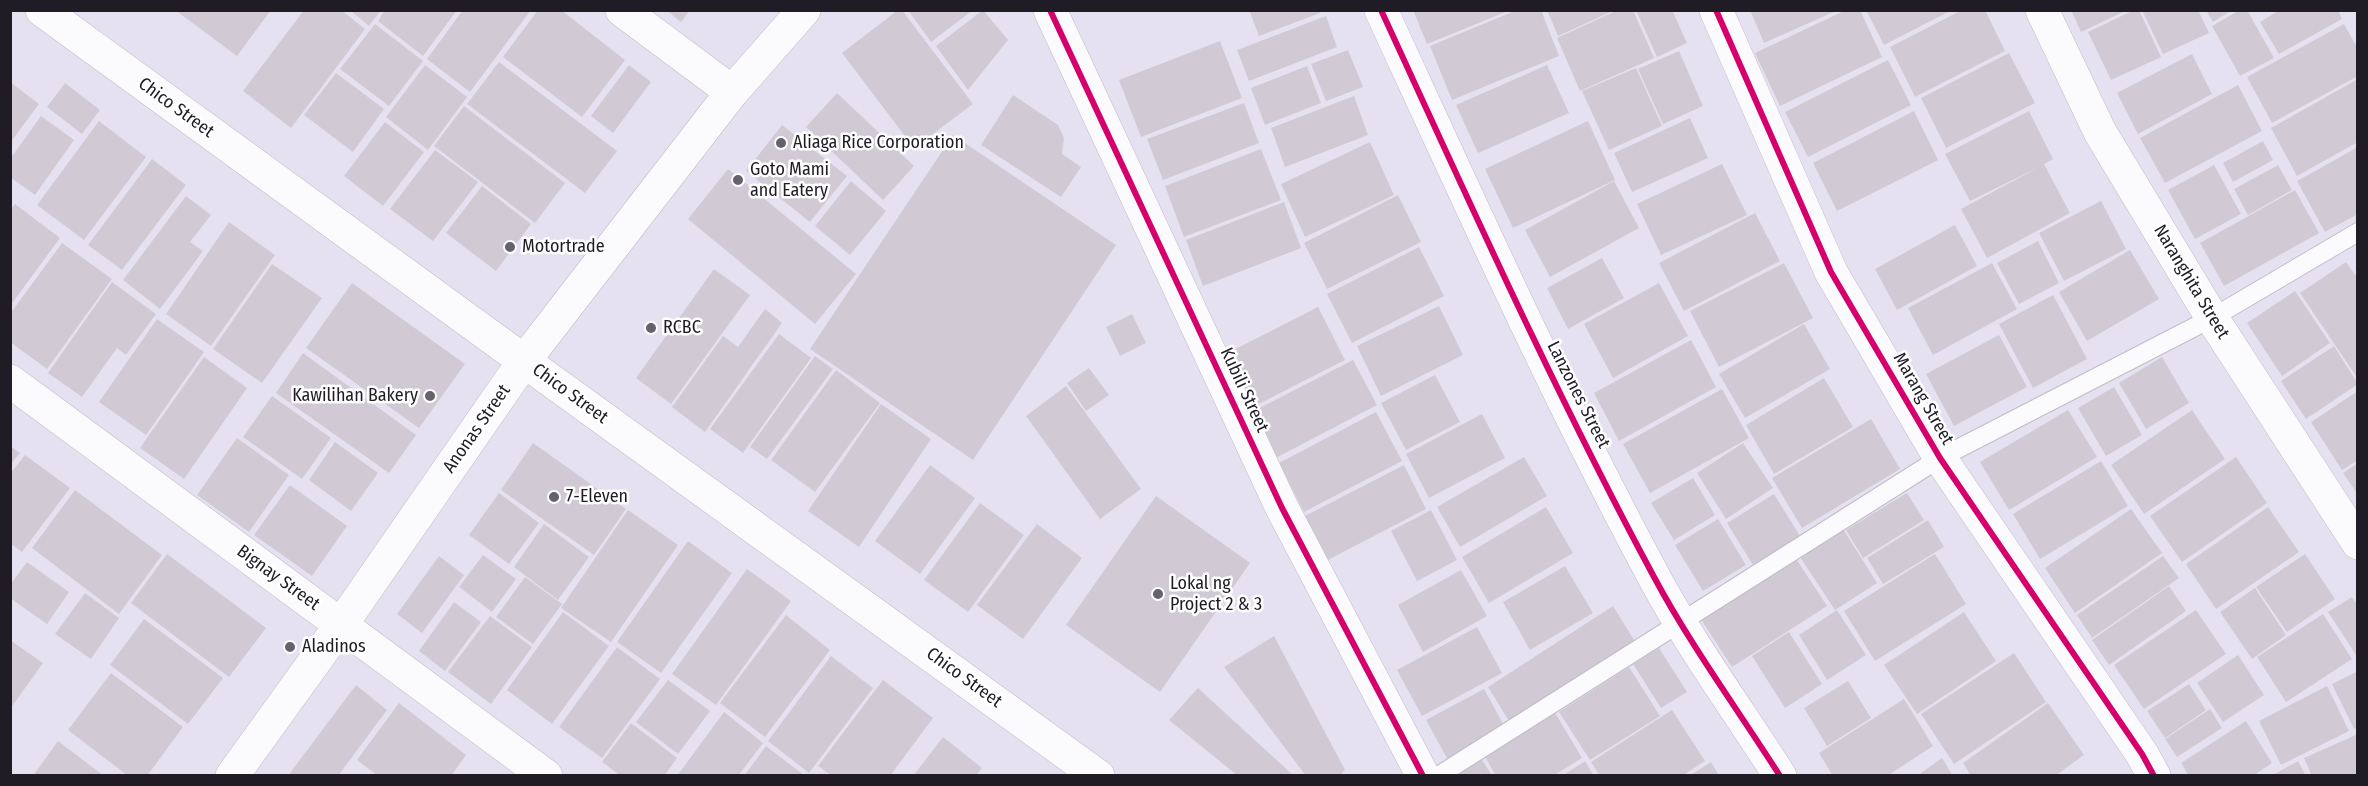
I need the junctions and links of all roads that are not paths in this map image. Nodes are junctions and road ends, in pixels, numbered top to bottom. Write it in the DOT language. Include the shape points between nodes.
graph roads {
  1 [pos="42,10"];
  2 [pos="622,10"];
  3 [pos="804,10"];
  4 [pos="1050,10"];
  5 [pos="1382,10"];
  6 [pos="1716,10"];
  7 [pos="2043,10"];
  8 [pos="732,92"];
  9 [pos="2358,232"];
  10 [pos="2212,318"];
  11 [pos="524,361"];
  12 [pos="10,381"];
  13 [pos="1940,458"];
  14 [pos="2358,543"];
  15 [pos="1680,623"];
  16 [pos="341,625"];
  17 [pos="232,776"];
  18 [pos="546,776"];
  19 [pos="1098,776"];
  20 [pos="1423,776"];
  21 [pos="1438,776"];
  22 [pos="1780,776"];
  23 [pos="2154,776"];
  1 -- 11 [label="street, Chico Street"];
  2 -- 8 [label="street"];
  3 -- 8 [label="street, Anonas Street"];
  4 -- 20 [label="street, Kubili Street" via="1282,508"];
  5 -- 15 [label="street, Lanzones Street" via="1521,314"];
  6 -- 13 [label="street, Marang Street" via="1831,272"];
  7 -- 10 [label="street, Naranghita Street" via="2100,132"];
  8 -- 11 [label="street, Anonas Street"];
  9 -- 10 [label="lane"];
  10 -- 13 [label="lane"];
  10 -- 14 [label="street, Naranghita Street"];
  11 -- 16 [label="street, Anonas Street"];
  11 -- 19 [label="street, Chico Street"];
  12 -- 16 [label="street, Bignay Street"];
  13 -- 15 [label="lane"];
  13 -- 23 [label="street, Marang Street"];
  15 -- 21 [label="lane"];
  15 -- 22 [label="street, Lanzones Street"];
  16 -- 17 [label="street, Anonas Street"];
  16 -- 18 [label="street, Bignay Street"];
}
